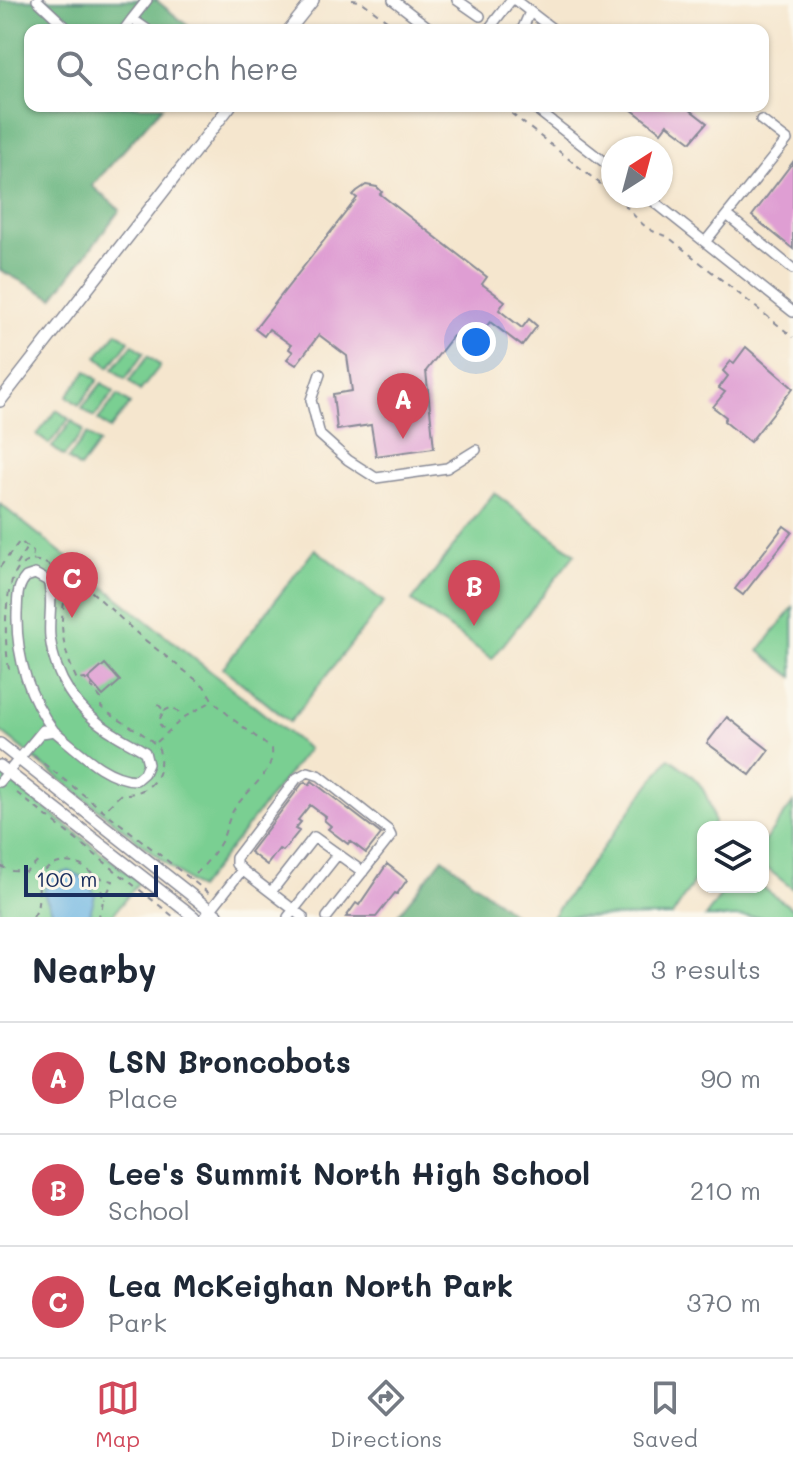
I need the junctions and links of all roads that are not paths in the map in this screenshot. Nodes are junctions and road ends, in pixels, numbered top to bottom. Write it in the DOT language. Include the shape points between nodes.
graph roads {
  1 [pos="37,0"];
  2 [pos="147,0"];
  3 [pos="313,0"];
  4 [pos="393,0"];
  5 [pos="457,0"];
  6 [pos="513,0"];
  7 [pos="530,12"];
  8 [pos="480,16"];
  9 [pos="132,19"];
  10 [pos="63,24"];
  11 [pos="128,24"];
  12 [pos="139,24"];
  13 [pos="294,24"];
  14 [pos="424,24"];
  15 [pos="493,24"];
  16 [pos="525,24"];
  17 [pos="546,24"];
  18 [pos="225,112"];
  19 [pos="540,112"];
  20 [pos="761,120"];
  21 [pos="791,139"];
  22 [pos="601,160"];
  23 [pos="662,208"];
  24 [pos="727,215"];
  25 [pos="705,242"];
  26 [pos="793,269"];
  27 [pos="793,312"];
  28 [pos="320,374"];
  29 [pos="0,401"];
  30 [pos="476,450"];
  31 [pos="46,720"];
  32 [pos="54,731"];
  33 [pos="42,733"];
  34 [pos="0,744"];
  35 [pos="18,758"];
  36 [pos="2,775"];
  37 [pos="338,854"];
  38 [pos="242,870"];
  39 [pos="363,872"];
  40 [pos="271,892"];
  41 [pos="291,913"];
  42 [pos="211,915"];
  43 [pos="194,917"];
  44 [pos="303,917"];
  45 [pos="327,917"];
  1 -- 10 [label="street"];
  2 -- 9 [label="street"];
  3 -- 13 [label="main road"];
  4 -- 14 [label="street"];
  5 -- 8 [label="street"];
  6 -- 7 [label="street"];
  6 -- 15 [label="street"];
  7 -- 16 [label="street"];
  7 -- 17 [label="street"];
  9 -- 11 [label="street"];
  9 -- 12 [label="street"];
  18 -- 29 [label="main road"];
  19 -- 22 [label="street"];
  20 -- 21 [label="street"];
  21 -- 24 [label="street"];
  23 -- 25 [label="street"];
  24 -- 25 [label="street"];
  24 -- 26 [label="street"];
  25 -- 27 [label="street"];
  28 -- 30 [label="street" via="311,400 320,435 376,478 447,468"];
  31 -- 32 [label="street"];
  31 -- 32 [label="street" via="23,673 16,637 18,590 35,574 51,589 50,634 66,692 112,733 145,752 148,764 136,780 123,779"];
  31 -- 33 [label="street"];
  32 -- 33 [label="street"];
  33 -- 35 [label="street"];
  34 -- 35 [label="main road"];
  35 -- 36 [label="street"];
  35 -- 42 [label="main road"];
  36 -- 43 [label="main road"];
  37 -- 39 [label="street"];
  37 -- 40 [label="street" via="314,837"];
  37 -- 41 [label="street"];
  38 -- 39 [label="street" via="236,864 238,853 297,778 308,772 388,830 391,836"];
  38 -- 40 [label="street"];
  38 -- 42 [label="street"];
  39 -- 45 [label="street"];
  40 -- 41 [label="street"];
  41 -- 44 [label="street"];
}
